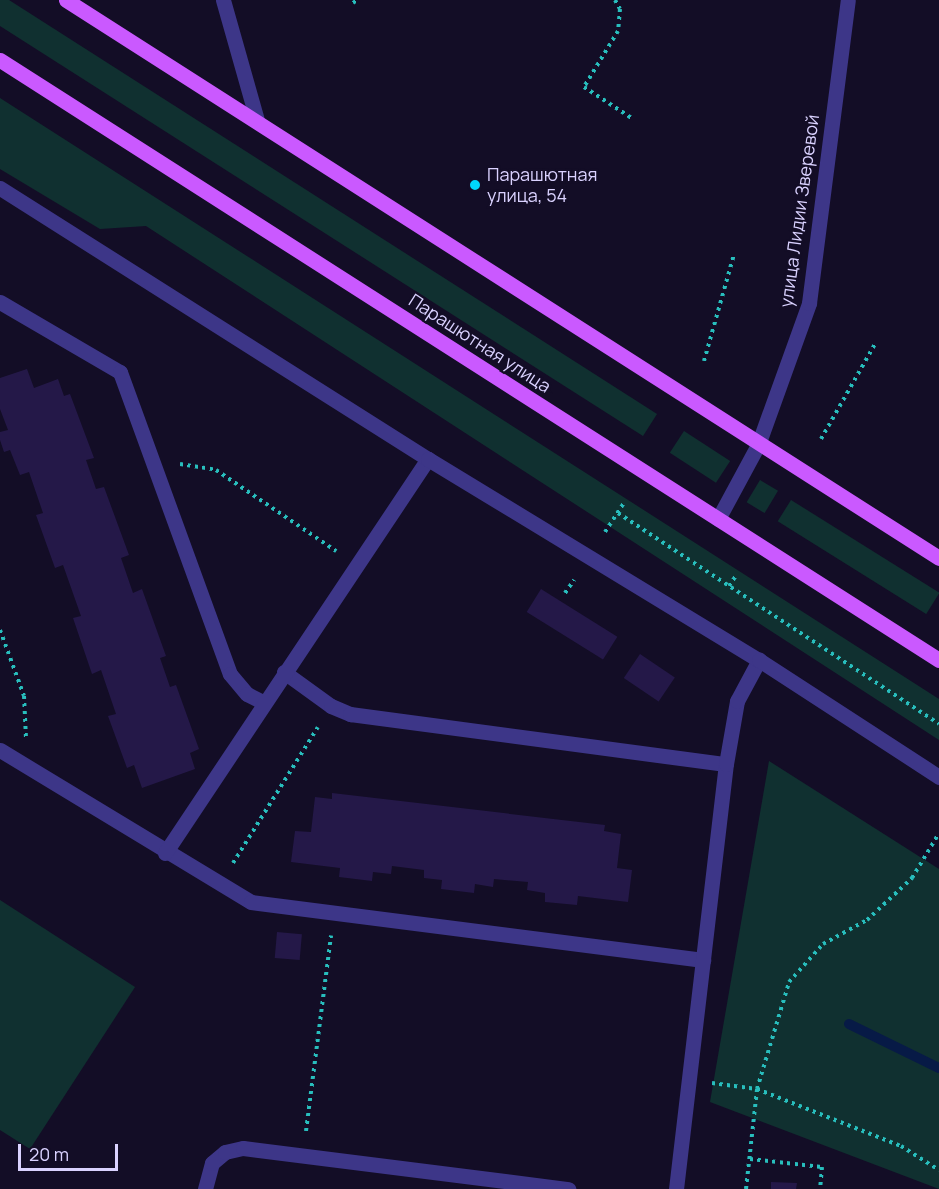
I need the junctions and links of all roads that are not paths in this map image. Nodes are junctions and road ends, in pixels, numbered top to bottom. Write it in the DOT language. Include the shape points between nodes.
graph roads {
  1 [pos="66,0"];
  2 [pos="223,0"];
  3 [pos="848,0"];
  4 [pos="0,60"];
  5 [pos="257,120"];
  6 [pos="0,188"];
  7 [pos="4,304"];
  8 [pos="0,320"];
  9 [pos="758,445"];
  10 [pos="428,459"];
  11 [pos="718,519"];
  12 [pos="939,558"];
  13 [pos="759,660"];
  14 [pos="939,660"];
  15 [pos="284,672"];
  16 [pos="263,702"];
  17 [pos="0,750"];
  18 [pos="726,764"];
  19 [pos="939,777"];
  20 [pos="165,853"];
  21 [pos="703,960"];
  22 [pos="205,1189"];
  23 [pos="568,1189"];
  24 [pos="676,1189"];
  1 -- 5 [label="main road"];
  2 -- 5 [label="street"];
  3 -- 9 [label="street, улица Лидии Зверевой" via="809,303"];
  4 -- 11 [label="main road, Парашютная улица"];
  5 -- 9 [label="main road"];
  6 -- 10 [label="street"];
  7 -- 8 [label="street"];
  7 -- 16 [label="street" via="120,372 230,674 247,694"];
  9 -- 11 [label="street, улица Лидии Зверевой"];
  9 -- 12 [label="main road"];
  10 -- 13 [label="street"];
  10 -- 15 [label="street"];
  11 -- 14 [label="main road, Парашютная улица"];
  13 -- 18 [label="street" via="737,701"];
  13 -- 19 [label="street"];
  15 -- 16 [label="street"];
  15 -- 18 [label="street" via="331,706 350,714"];
  16 -- 20 [label="street"];
  17 -- 20 [label="street"];
  18 -- 21 [label="street"];
  20 -- 21 [label="street" via="251,902"];
  21 -- 24 [label="street"];
  22 -- 23 [label="street" via="212,1163 225,1152 243,1148"];
}
